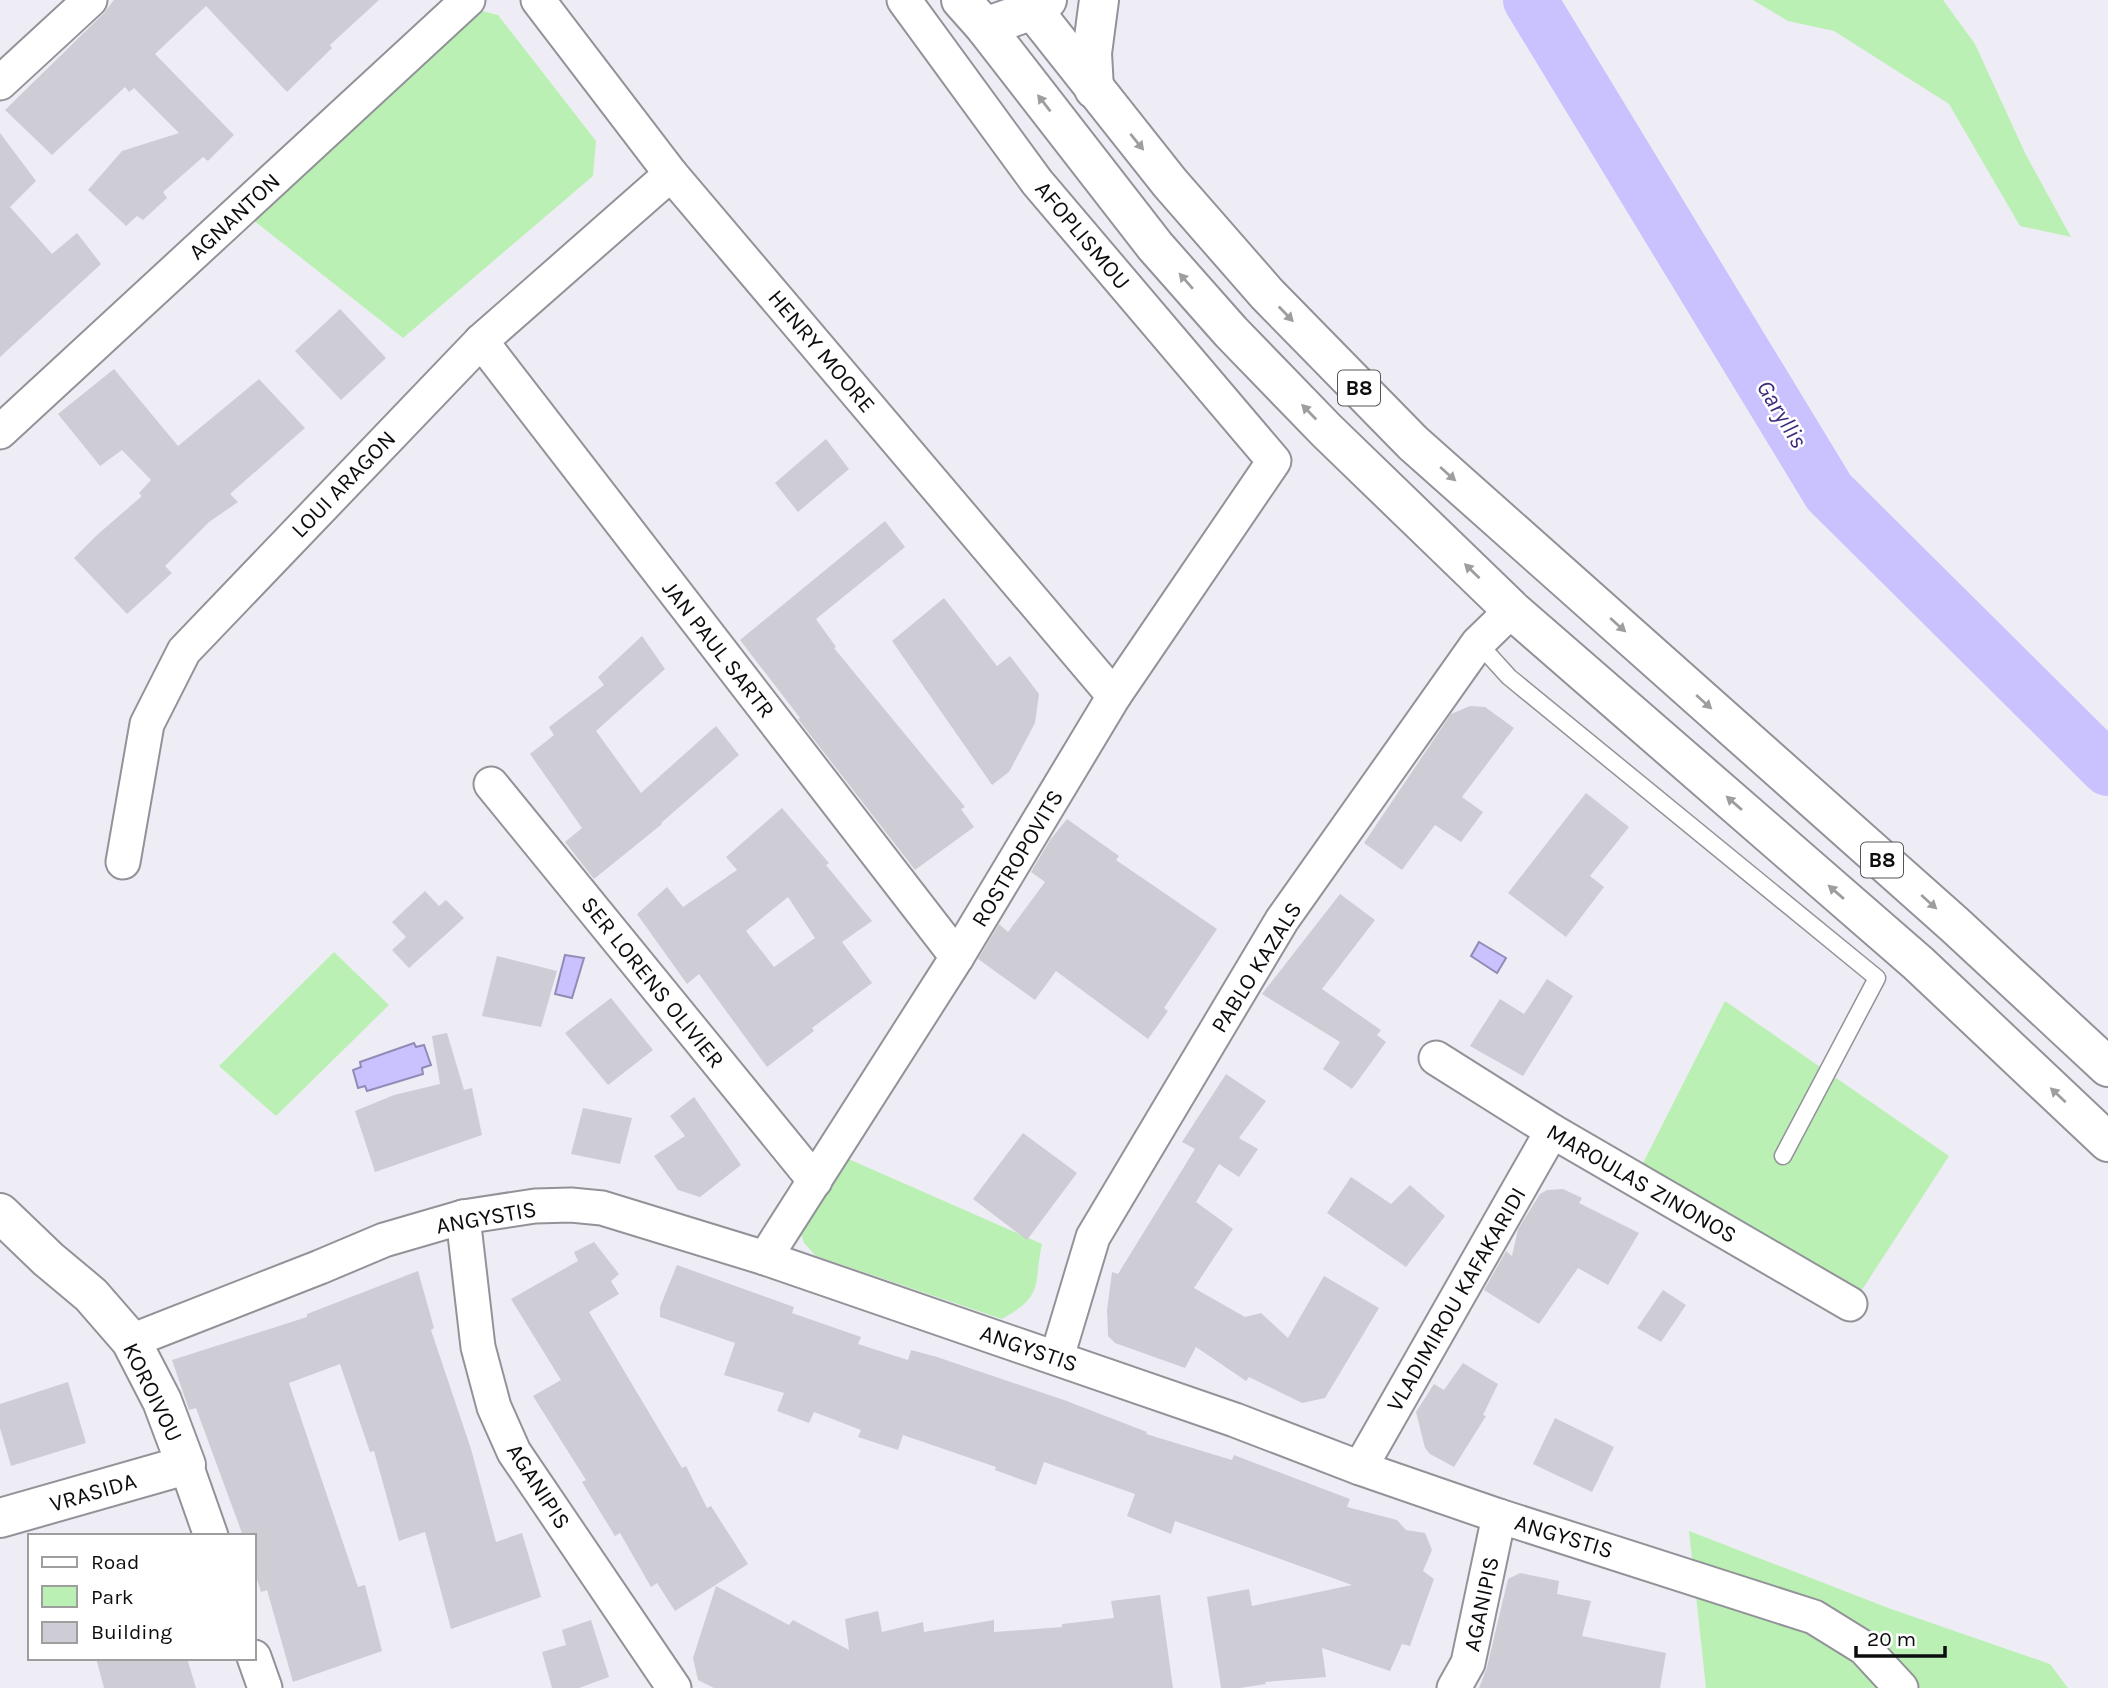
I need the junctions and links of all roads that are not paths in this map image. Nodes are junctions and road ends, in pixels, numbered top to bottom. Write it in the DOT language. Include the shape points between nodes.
graph roads {
  1 [pos="90,0"];
  2 [pos="468,0"];
  3 [pos="538,0"];
  4 [pos="904,0"];
  5 [pos="1099,0"];
  6 [pos="1009,6"];
  7 [pos="0,83"];
  8 [pos="1094,89"];
  9 [pos="671,174"];
  10 [pos="481,341"];
  11 [pos="0,432"];
  12 [pos="1274,461"];
  13 [pos="1512,610"];
  14 [pos="1478,643"];
  15 [pos="1114,696"];
  16 [pos="491,784"];
  17 [pos="123,862"];
  18 [pos="957,957"];
  19 [pos="1436,1058"];
  20 [pos="2108,1067"];
  21 [pos="1552,1131"];
  22 [pos="2108,1142"];
  23 [pos="1783,1156"];
  24 [pos="814,1181"];
  25 [pos="0,1213"];
  26 [pos="463,1217"];
  27 [pos="765,1258"];
  28 [pos="1850,1304"];
  29 [pos="131,1341"];
  30 [pos="1057,1357"];
  31 [pos="186,1465"];
  32 [pos="1360,1468"];
  33 [pos="1499,1516"];
  34 [pos="0,1518"];
  35 [pos="210,1534"];
  36 [pos="255,1660"];
  37 [pos="265,1688"];
  38 [pos="674,1688"];
  39 [pos="1454,1688"];
  40 [pos="1902,1688"];
  1 -- 7 [label="street"];
  2 -- 11 [label="street, AGNANTON"];
  3 -- 9 [label="street, HENRY MOORE"];
  4 -- 12 [label="street, AFOPLISMOU" via="1037,182"];
  5 -- 8 [label="main road" via="1092,53"];
  6 -- 8 [label="main road, B8"];
  13 -- 6 [label="main road, B8, one-way" via="1327,431 1155,246"];
  8 -- 20 [label="main road, B8, one-way" via="1267,294 1413,443 1944,915"];
  9 -- 10 [label="street, LOUI ARAGON"];
  9 -- 15 [label="street, HENRY MOORE"];
  10 -- 17 [label="street, LOUI ARAGON" via="184,650 147,724"];
  10 -- 18 [label="street, JAN PAUL SARTR"];
  12 -- 15 [label="street, ROSTROPOVITS"];
  13 -- 14 [label="street, PABLO KAZALS"];
  22 -- 13 [label="main road, B8, one-way" via="1918,963"];
  14 -- 23 [label="lane" via="1509,677 1877,978"];
  14 -- 30 [label="street, PABLO KAZALS" via="1282,920 1093,1237"];
  15 -- 18 [label="street, ROSTROPOVITS"];
  16 -- 24 [label="street, SER LORENS OLIVIER"];
  18 -- 24 [label="street, ROSTROPOVITS"];
  19 -- 21 [label="street, MAROULAS ZINONOS"];
  21 -- 28 [label="street, MAROULAS ZINONOS"];
  21 -- 32 [label="street, VLADIMIROU KAFAKARIDI"];
  24 -- 27 [label="street, ROSTROPOVITS"];
  25 -- 29 [label="main road, KOROIVOU" via="91,1295"];
  26 -- 27 [label="street, ANGYSTIS" via="535,1206 602,1208"];
  26 -- 29 [label="street, ANGYSTIS" via="384,1240"];
  26 -- 38 [label="street, AGANIPIS" via="478,1348 494,1407 514,1452"];
  27 -- 30 [label="street, ANGYSTIS"];
  29 -- 31 [label="main road, KOROIVOU" via="162,1401"];
  30 -- 32 [label="street, ANGYSTIS"];
  31 -- 34 [label="main road, VRASIDA"];
  31 -- 35 [label="street, KOROIVOU"];
  32 -- 33 [label="street, ANGYSTIS"];
  33 -- 39 [label="street, AGANIPIS" via="1468,1663"];
  33 -- 40 [label="street, ANGYSTIS" via="1814,1617 1864,1648"];
  36 -- 37 [label="street"];
}
